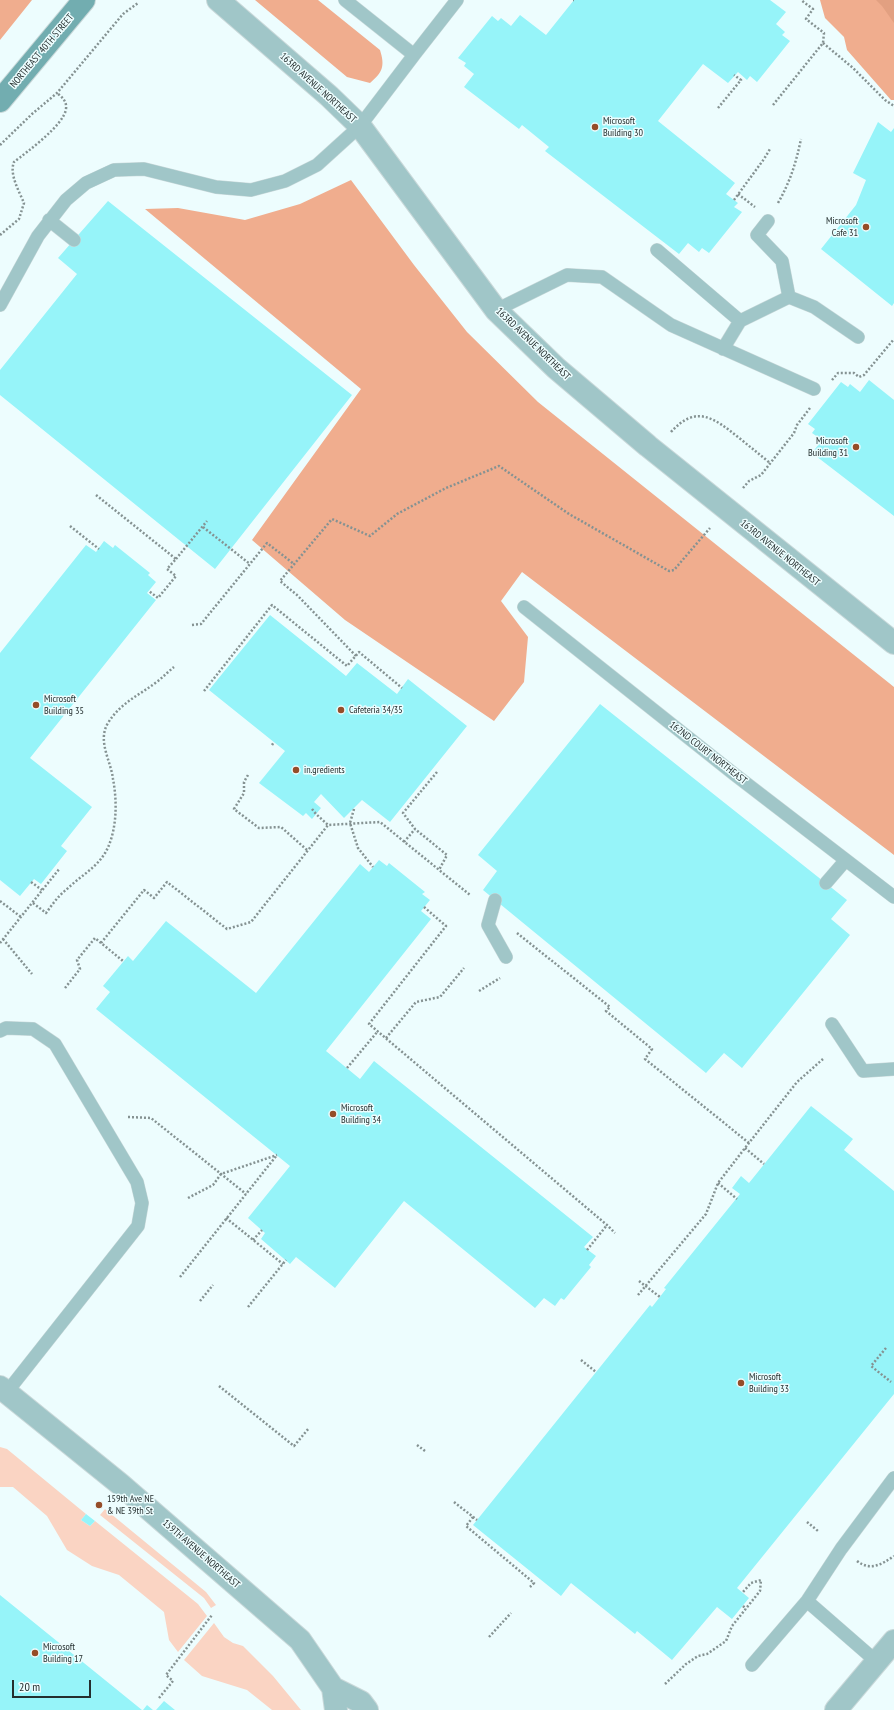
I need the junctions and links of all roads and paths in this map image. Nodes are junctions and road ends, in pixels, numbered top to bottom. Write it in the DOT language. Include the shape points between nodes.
graph roads {
  1 [pos="84,0"];
  2 [pos="218,0"];
  3 [pos="345,0"];
  4 [pos="457,0"];
  5 [pos="801,0"];
  6 [pos="138,3"];
  7 [pos="823,43"];
  8 [pos="414,55"];
  9 [pos="734,75"];
  10 [pos="57,93"];
  11 [pos="0,101"];
  12 [pos="773,105"];
  13 [pos="894,106"];
  14 [pos="718,108"];
  15 [pos="360,126"];
  16 [pos="801,139"];
  17 [pos="0,145"];
  18 [pos="770,149"];
  19 [pos="734,200"];
  20 [pos="49,220"];
  21 [pos="768,221"];
  22 [pos="0,235"];
  23 [pos="74,240"];
  24 [pos="657,250"];
  25 [pos="789,297"];
  26 [pos="0,305"];
  27 [pos="496,310"];
  28 [pos="740,321"];
  29 [pos="858,338"];
  30 [pos="723,349"];
  31 [pos="814,389"];
  32 [pos="671,432"];
  33 [pos="743,488"];
  34 [pos="96,495"];
  35 [pos="207,521"];
  36 [pos="70,526"];
  37 [pos="203,527"];
  38 [pos="710,528"];
  39 [pos="99,549"];
  40 [pos="176,559"];
  41 [pos="250,564"];
  42 [pos="294,564"];
  43 [pos="149,591"];
  44 [pos="524,607"];
  45 [pos="192,625"];
  46 [pos="894,643"];
  47 [pos="356,656"];
  48 [pos="174,667"];
  49 [pos="402,688"];
  50 [pos="204,691"];
  51 [pos="274,742"];
  52 [pos="272,745"];
  53 [pos="437,772"];
  54 [pos="248,775"];
  55 [pos="312,809"];
  56 [pos="354,809"];
  57 [pos="350,823"];
  58 [pos="328,825"];
  59 [pos="415,829"];
  60 [pos="404,842"];
  61 [pos="307,850"];
  62 [pos="845,861"];
  63 [pos="373,867"];
  64 [pos="60,868"];
  65 [pos="439,870"];
  66 [pos="31,882"];
  67 [pos="826,883"];
  68 [pos="42,890"];
  69 [pos="470,896"];
  70 [pos="894,897"];
  71 [pos="0,900"];
  72 [pos="496,900"];
  73 [pos="33,903"];
  74 [pos="424,907"];
  75 [pos="21,917"];
  76 [pos="517,932"];
  77 [pos="3,939"];
  78 [pos="0,943"];
  79 [pos="101,943"];
  80 [pos="506,957"];
  81 [pos="123,961"];
  82 [pos="464,968"];
  83 [pos="32,974"];
  84 [pos="500,978"];
  85 [pos="65,988"];
  86 [pos="479,992"];
  87 [pos="832,1024"];
  88 [pos="0,1031"];
  89 [pos="378,1032"];
  90 [pos="386,1038"];
  91 [pos="823,1059"];
  92 [pos="347,1068"];
  93 [pos="894,1069"];
  94 [pos="128,1117"];
  95 [pos="749,1143"];
  96 [pos="745,1148"];
  97 [pos="764,1164"];
  98 [pos="221,1174"];
  99 [pos="718,1183"];
  100 [pos="246,1194"];
  101 [pos="188,1198"];
  102 [pos="737,1199"];
  103 [pos="226,1218"];
  104 [pos="607,1225"];
  105 [pos="262,1230"];
  106 [pos="615,1233"];
  107 [pos="253,1240"];
  108 [pos="587,1250"];
  109 [pos="286,1260"];
  110 [pos="283,1264"];
  111 [pos="180,1277"];
  112 [pos="640,1281"];
  113 [pos="213,1285"];
  114 [pos="645,1285"];
  115 [pos="638,1295"];
  116 [pos="660,1297"];
  117 [pos="200,1300"];
  118 [pos="248,1307"];
  119 [pos="886,1348"];
  120 [pos="581,1360"];
  121 [pos="596,1372"];
  122 [pos="891,1382"];
  123 [pos="219,1386"];
  124 [pos="3,1390"];
  125 [pos="309,1428"];
  126 [pos="417,1445"];
  127 [pos="425,1451"];
  128 [pos="894,1478"];
  129 [pos="454,1502"];
  130 [pos="473,1517"];
  131 [pos="477,1520"];
  132 [pos="807,1522"];
  133 [pos="818,1531"];
  134 [pos="894,1556"];
  135 [pos="858,1562"];
  136 [pos="530,1588"];
  137 [pos="743,1592"];
  138 [pos="807,1601"];
  139 [pos="743,1606"];
  140 [pos="746,1609"];
  141 [pos="511,1613"];
  142 [pos="212,1615"];
  143 [pos="489,1637"];
  144 [pos="894,1641"];
  145 [pos="877,1662"];
  146 [pos="752,1666"];
  147 [pos="665,1684"];
  148 [pos="333,1688"];
  149 [pos="159,1698"];
  150 [pos="336,1710"];
  151 [pos="367,1710"];
  152 [pos="836,1710"];
  1 -- 11 [label="main road, NORTHEAST 40TH STREET"];
  2 -- 15 [label="street, 163RD AVENUE NORTHEAST"];
  3 -- 8 [label="lane"];
  4 -- 8 [label="lane"];
  5 -- 7 [label="path" via="813,9 806,18 824,33"];
  6 -- 10 [label="path" via="123,14"];
  7 -- 12 [label="path"];
  7 -- 13 [label="path"];
  8 -- 15 [label="lane"];
  9 -- 14 [label="path" via="741,80"];
  10 -- 17 [label="path"];
  10 -- 22 [label="path" via="67,108 63,117 48,134 14,162 12,168 24,203 19,219"];
  15 -- 20 [label="lane" via="317,165 285,181 251,190 216,187 144,169 114,170 86,183 66,200"];
  15 -- 27 [label="street, 163RD AVENUE NORTHEAST"];
  16 -- 21 [label="path" via="792,177"];
  18 -- 19 [label="path"];
  20 -- 23 [label="lane"];
  20 -- 26 [label="lane"];
  21 -- 25 [label="lane" via="757,235 782,261"];
  24 -- 28 [label="lane"];
  25 -- 28 [label="lane"];
  25 -- 29 [label="lane" via="814,307"];
  27 -- 30 [label="lane" via="567,275 602,277 671,325"];
  27 -- 46 [label="street, 163RD AVENUE NORTHEAST" via="556,368 648,446"];
  28 -- 30 [label="lane"];
  30 -- 31 [label="lane"];
  32 -- 33 [label="path" via="684,420 700,416 723,425 770,463"];
  34 -- 40 [label="path"];
  35 -- 37 [label="path"];
  36 -- 39 [label="path"];
  37 -- 40 [label="path"];
  37 -- 41 [label="path"];
  38 -- 42 [label="path" via="674,570 669,571 569,514 499,466 446,488 403,511 370,536 332,519"];
  40 -- 43 [label="path" via="167,569 176,576 158,598"];
  41 -- 42 [label="path" via="267,542"];
  41 -- 45 [label="path" via="201,624"];
  42 -- 47 [label="path" via="280,581"];
  44 -- 62 [label="lane, 162ND COURT NORTHEAST"];
  47 -- 49 [label="path" via="359,652"];
  47 -- 50 [label="path" via="347,666 272,605"];
  48 -- 73 [label="path" via="124,704 107,724 104,743 113,778 115,823 109,845 102,858 95,867 64,891 46,913"];
  51 -- 52 [label="path"];
  53 -- 59 [label="path" via="403,813"];
  54 -- 61 [label="path" via="244,782 244,794 234,809 259,828 281,827"];
  55 -- 58 [label="path"];
  56 -- 57 [label="path"];
  57 -- 58 [label="path"];
  57 -- 60 [label="path" via="380,822"];
  57 -- 63 [label="path" via="358,848"];
  58 -- 61 [label="path"];
  59 -- 60 [label="path"];
  59 -- 65 [label="path" via="447,855"];
  60 -- 65 [label="path"];
  61 -- 79 [label="path" via="251,922 227,929 167,882 154,898 144,890"];
  62 -- 67 [label="lane"];
  62 -- 70 [label="lane, 162ND COURT NORTHEAST"];
  64 -- 68 [label="path"];
  65 -- 69 [label="path"];
  66 -- 68 [label="path"];
  68 -- 73 [label="path"];
  71 -- 75 [label="path"];
  72 -- 80 [label="lane" via="488,925"];
  73 -- 75 [label="path"];
  74 -- 89 [label="path" via="446,926 368,1024"];
  75 -- 77 [label="path"];
  76 -- 95 [label="path" via="610,1006 606,1011 652,1049 645,1059"];
  77 -- 78 [label="path"];
  77 -- 83 [label="path"];
  79 -- 81 [label="path"];
  79 -- 85 [label="path" via="95,938 77,960 80,968"];
  82 -- 90 [label="path" via="440,997 416,1002"];
  84 -- 86 [label="path"];
  87 -- 93 [label="lane" via="863,1071"];
  88 -- 124 [label="lane" via="6,1028 32,1029 55,1044 137,1182 142,1204 138,1226"];
  89 -- 90 [label="path"];
  89 -- 92 [label="path"];
  90 -- 104 [label="path"];
  91 -- 95 [label="path" via="797,1082"];
  94 -- 98 [label="path" via="151,1118"];
  95 -- 96 [label="path"];
  96 -- 97 [label="path"];
  96 -- 99 [label="path"];
  98 -- 100 [label="path"];
  98 -- 100 [label="path" via="277,1155"];
  98 -- 101 [label="path" via="213,1185"];
  99 -- 102 [label="path"];
  99 -- 114 [label="path" via="706,1214"];
  100 -- 103 [label="path"];
  103 -- 107 [label="path"];
  103 -- 111 [label="path"];
  104 -- 106 [label="path"];
  104 -- 108 [label="path"];
  105 -- 107 [label="path"];
  107 -- 110 [label="path"];
  109 -- 110 [label="path"];
  110 -- 118 [label="path"];
  112 -- 114 [label="path"];
  113 -- 117 [label="path"];
  114 -- 115 [label="path"];
  114 -- 116 [label="path"];
  119 -- 122 [label="path" via="871,1366"];
  120 -- 121 [label="path"];
  123 -- 125 [label="path" via="294,1446"];
  124 -- 148 [label="street, 159TH AVENUE NORTHEAST" via="120,1484 300,1640"];
  126 -- 127 [label="path"];
  128 -- 138 [label="lane" via="841,1549"];
  129 -- 130 [label="path"];
  130 -- 131 [label="path"];
  130 -- 136 [label="path" via="466,1526 534,1583"];
  132 -- 133 [label="path"];
  134 -- 135 [label="path" via="869,1567"];
  137 -- 140 [label="path" via="751,1583 761,1580 760,1591"];
  138 -- 145 [label="lane"];
  138 -- 146 [label="lane"];
  139 -- 140 [label="path"];
  140 -- 147 [label="path" via="732,1626 726,1641 686,1664"];
  141 -- 143 [label="path"];
  142 -- 149 [label="path" via="166,1675 173,1681"];
  144 -- 145 [label="street"];
  145 -- 152 [label="street"];
  148 -- 150 [label="street, 159TH AVENUE NORTHEAST"];
  148 -- 151 [label="street, 159TH AVENUE NORTHEAST" via="361,1702"];
}
